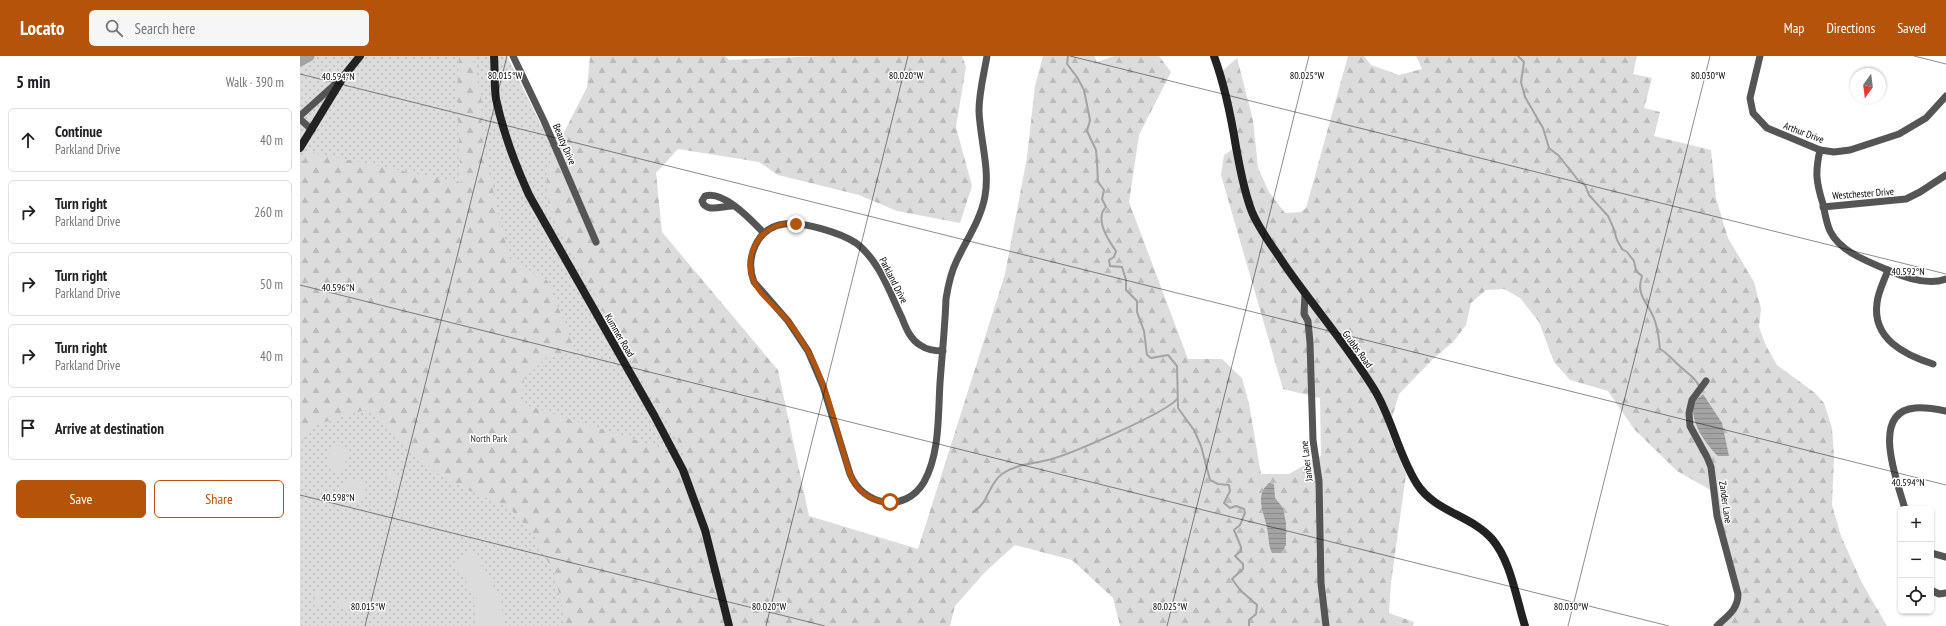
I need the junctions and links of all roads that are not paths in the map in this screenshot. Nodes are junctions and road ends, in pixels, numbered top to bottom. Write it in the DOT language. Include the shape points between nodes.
graph roads {
  1 [pos="360,56"];
  2 [pos="494,56"];
  3 [pos="513,56"];
  4 [pos="987,56"];
  5 [pos="1214,56"];
  6 [pos="1760,56"];
  7 [pos="344,76"];
  8 [pos="1946,96"];
  9 [pos="300,118"];
  10 [pos="312,130"];
  11 [pos="300,148"];
  12 [pos="1820,150"];
  13 [pos="1946,176"];
  14 [pos="734,206"];
  15 [pos="1823,207"];
  16 [pos="764,233"];
  17 [pos="596,242"];
  18 [pos="1888,270"];
  19 [pos="1946,279"];
  20 [pos="1305,294"];
  21 [pos="943,351"];
  22 [pos="1933,364"];
  23 [pos="1706,380"];
  24 [pos="1946,411"];
  25 [pos="1905,506"];
  26 [pos="1934,554"];
  27 [pos="1946,557"];
  28 [pos="1934,592"];
  29 [pos="1946,593"];
  30 [pos="729,626"];
  31 [pos="1326,626"];
  32 [pos="1525,626"];
  33 [pos="1717,626"];
  1 -- 7 [label="street"];
  2 -- 30 [label="street, Kummer Road" via="496,98 517,170 683,470 705,530"];
  3 -- 17 [label="street, Beauty Drive"];
  4 -- 21 [label="street" via="979,109 986,194 951,278 946,298"];
  5 -- 20 [label="street, Grubbs Road" via="1226,93 1252,213"];
  6 -- 12 [label="street, Arthur Drive" via="1750,98 1753,113 1768,128"];
  7 -- 9 [label="street"];
  7 -- 10 [label="street"];
  8 -- 12 [label="street, Arthur Drive" via="1921,121 1899,134 1850,150"];
  9 -- 10 [label="street"];
  10 -- 11 [label="street"];
  12 -- 15 [label="street, Westchester Drive" via="1816,177"];
  13 -- 15 [label="street, Westchester Drive" via="1906,199"];
  14 -- 16 [label="street" via="743,211"];
  15 -- 18 [label="street, Westchester Drive" via="1830,231 1838,242 1851,253"];
  16 -- 21 [label="street, Parkland Drive" via="776,226 793,224 835,233 851,240 874,262 912,339 923,348"];
  16 -- 21 [label="street" via="751,255 753,278 762,293 788,321 808,351 821,381 850,474 855,486 869,498 885,502 903,500 924,482 936,437"];
  18 -- 19 [label="street, Westchester Drive" via="1923,281"];
  18 -- 22 [label="street" via="1876,304 1882,330 1898,350 1915,359"];
  20 -- 31 [label="street, Janber Lane" via="1304,314 1308,321 1310,343 1313,440 1319,481 1321,583"];
  20 -- 32 [label="street, Grubbs Road" via="1354,359 1379,398 1417,484 1427,496 1475,525 1491,538 1503,555"];
  23 -- 33 [label="street, Zander Lane" via="1692,400 1690,426 1711,467 1717,516 1738,594 1735,609"];
  24 -- 25 [label="street" via="1914,408 1899,415 1892,425 1889,437 1891,455"];
  26 -- 27 [label="street"];
  28 -- 29 [label="street"];
}
